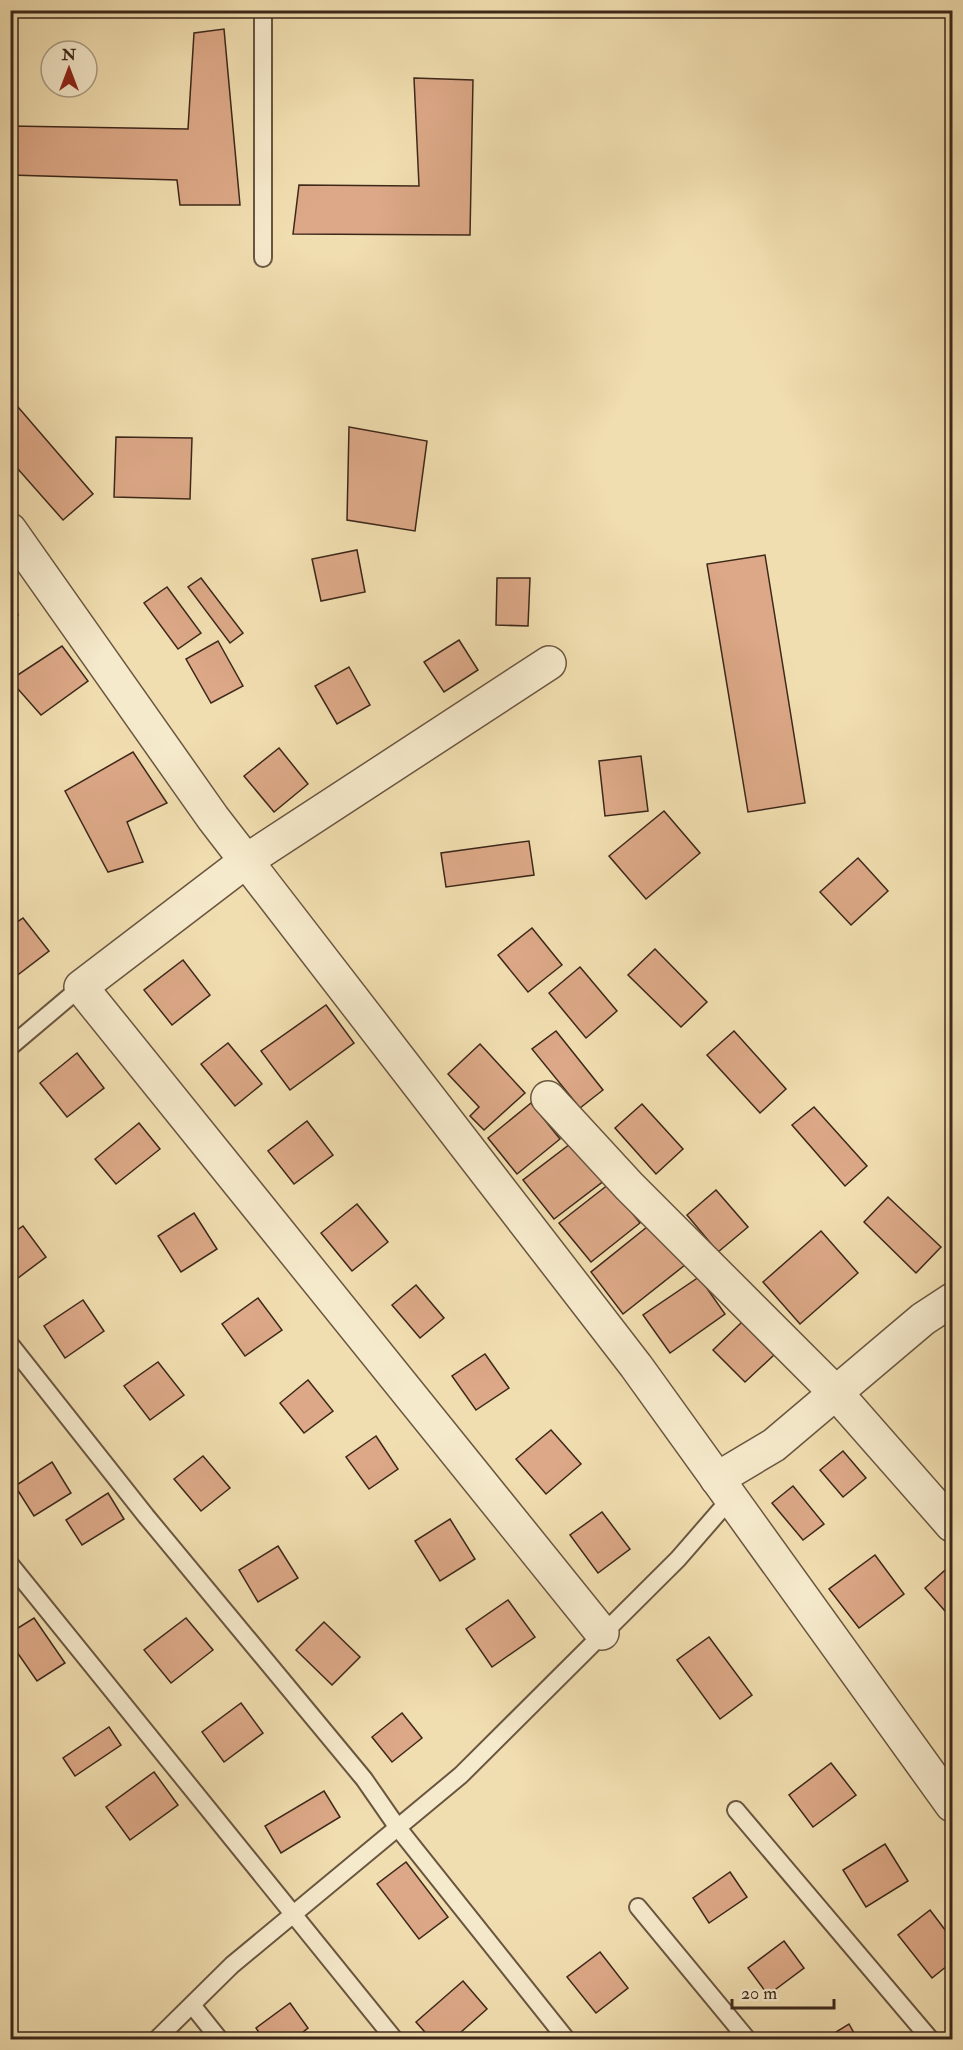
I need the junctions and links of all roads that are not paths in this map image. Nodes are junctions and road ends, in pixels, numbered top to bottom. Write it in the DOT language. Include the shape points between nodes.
graph roads {
  1 [pos="263,10"];
  2 [pos="263,258"];
  3 [pos="10,530"];
  4 [pos="549,663"];
  5 [pos="246,861"];
  6 [pos="81,987"];
  7 [pos="10,1047"];
  8 [pos="548,1098"];
  9 [pos="952,1300"];
  10 [pos="10,1344"];
  11 [pos="836,1393"];
  12 [pos="724,1489"];
  13 [pos="952,1525"];
  14 [pos="10,1564"];
  15 [pos="602,1633"];
  16 [pos="952,1805"];
  17 [pos="736,1810"];
  18 [pos="398,1828"];
  19 [pos="638,1907"];
  20 [pos="292,1915"];
  21 [pos="192,2005"];
  22 [pos="156,2040"];
  23 [pos="220,2040"];
  24 [pos="395,2040"];
  25 [pos="567,2040"];
  26 [pos="748,2040"];
  27 [pos="931,2040"];
  1 -- 2 [label="lane"];
  3 -- 5 [label="street"];
  4 -- 5 [label="street"];
  5 -- 6 [label="street"];
  5 -- 12 [label="street" via="636,1366"];
  6 -- 7 [label="lane"];
  6 -- 15 [label="street"];
  8 -- 11 [label="street"];
  9 -- 11 [label="street" via="923,1319"];
  10 -- 18 [label="lane" via="146,1516 364,1779"];
  11 -- 12 [label="street"];
  11 -- 13 [label="street"];
  12 -- 15 [label="lane" via="678,1558"];
  12 -- 16 [label="street"];
  14 -- 20 [label="lane"];
  15 -- 18 [label="lane" via="461,1775"];
  17 -- 27 [label="lane"];
  18 -- 20 [label="lane"];
  18 -- 25 [label="lane"];
  19 -- 26 [label="lane"];
  20 -- 21 [label="lane"];
  20 -- 24 [label="lane"];
  21 -- 22 [label="lane"];
  21 -- 23 [label="lane"];
}
